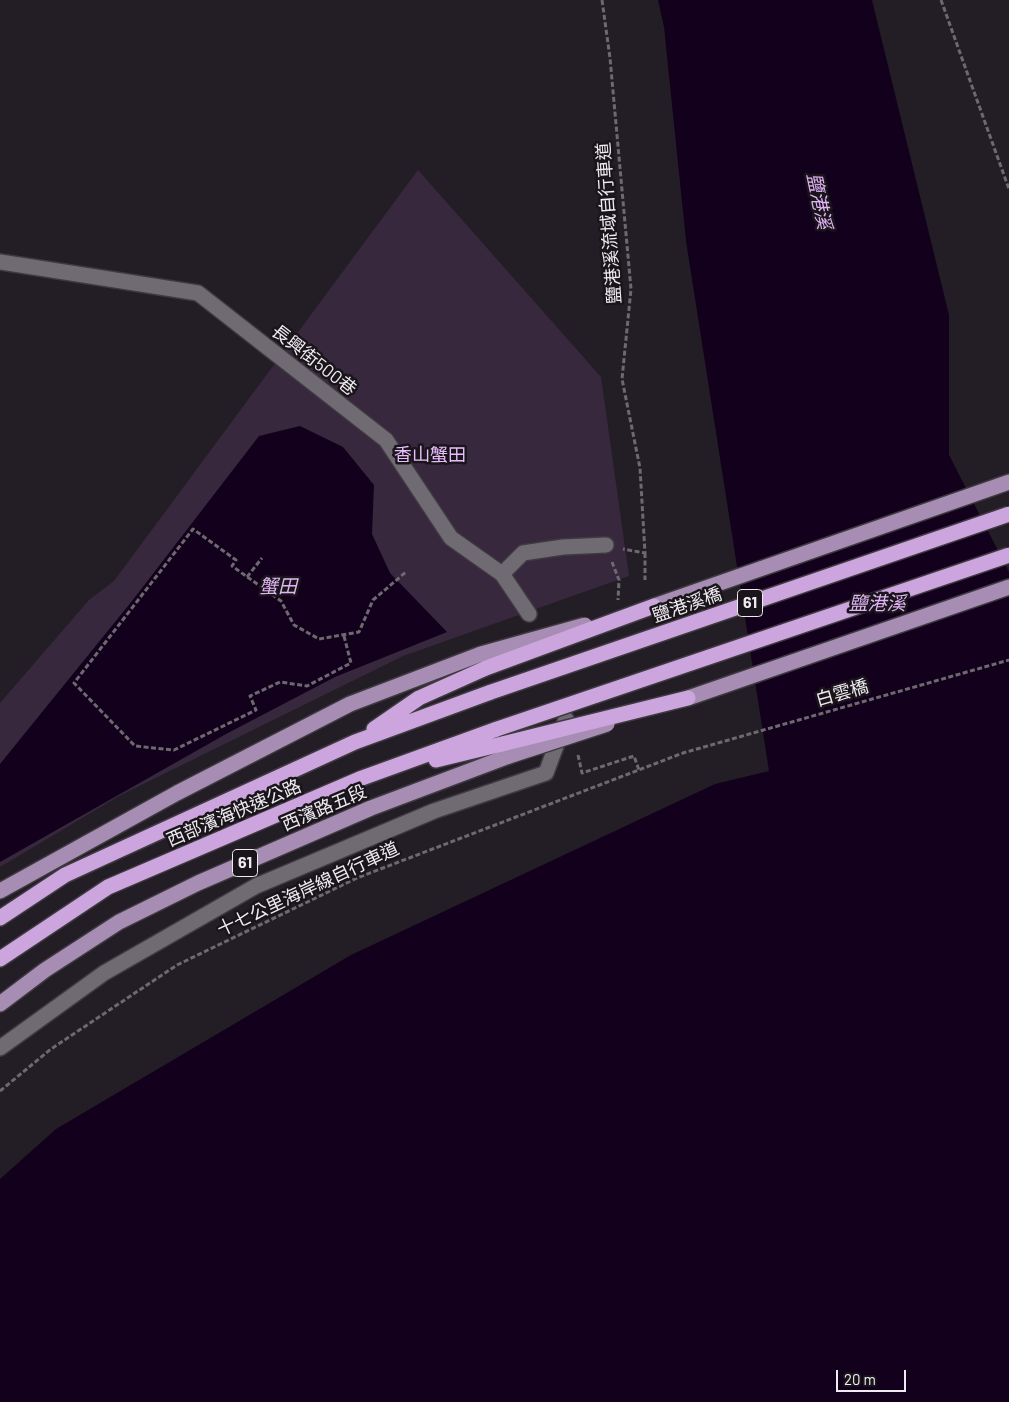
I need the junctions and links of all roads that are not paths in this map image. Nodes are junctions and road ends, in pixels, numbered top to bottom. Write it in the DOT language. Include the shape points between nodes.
graph roads {
  1 [pos="0,262"];
  2 [pos="1009,482"];
  3 [pos="1009,514"];
  4 [pos="606,545"];
  5 [pos="1009,555"];
  6 [pos="502,574"];
  7 [pos="1009,587"];
  8 [pos="654,606"];
  9 [pos="529,614"];
  10 [pos="483,661"];
  11 [pos="491,692"];
  12 [pos="688,698"];
  13 [pos="566,719"];
  14 [pos="355,742"];
  15 [pos="505,750"];
  16 [pos="362,778"];
  17 [pos="0,891"];
  18 [pos="0,918"];
  19 [pos="0,959"];
  20 [pos="0,1004"];
  21 [pos="0,1048"];
  1 -- 6 [label="lane, 長興街500巷" via="198,293 386,440 451,538"];
  2 -- 8 [label="main road, 鹽港溪橋 / 61"];
  3 -- 11 [label="highway, 鹽港溪橋 / 61, bridge"];
  4 -- 6 [label="lane" via="523,553"];
  5 -- 16 [label="highway, 西部濱海快速公路 / 61, bridge"];
  6 -- 9 [label="lane, 長興街500巷"];
  7 -- 12 [label="main road"];
  8 -- 10 [label="highway, bridge"];
  10 -- 14 [label="highway" via="419,698"];
  10 -- 17 [label="main road" via="350,704 177,793"];
  11 -- 14 [label="highway, 西部濱海快速公路 / 61"];
  12 -- 15 [label="highway, bridge"];
  13 -- 21 [label="lane" via="546,773 434,811 256,886 104,973"];
  14 -- 18 [label="highway, 西部濱海快速公路 / 61" via="66,875"];
  15 -- 16 [label="highway"];
  15 -- 20 [label="main road, 西濱路五段 / 61" via="198,883 119,922"];
  16 -- 19 [label="highway, 西部濱海快速公路 / 61" via="108,887"];
}
